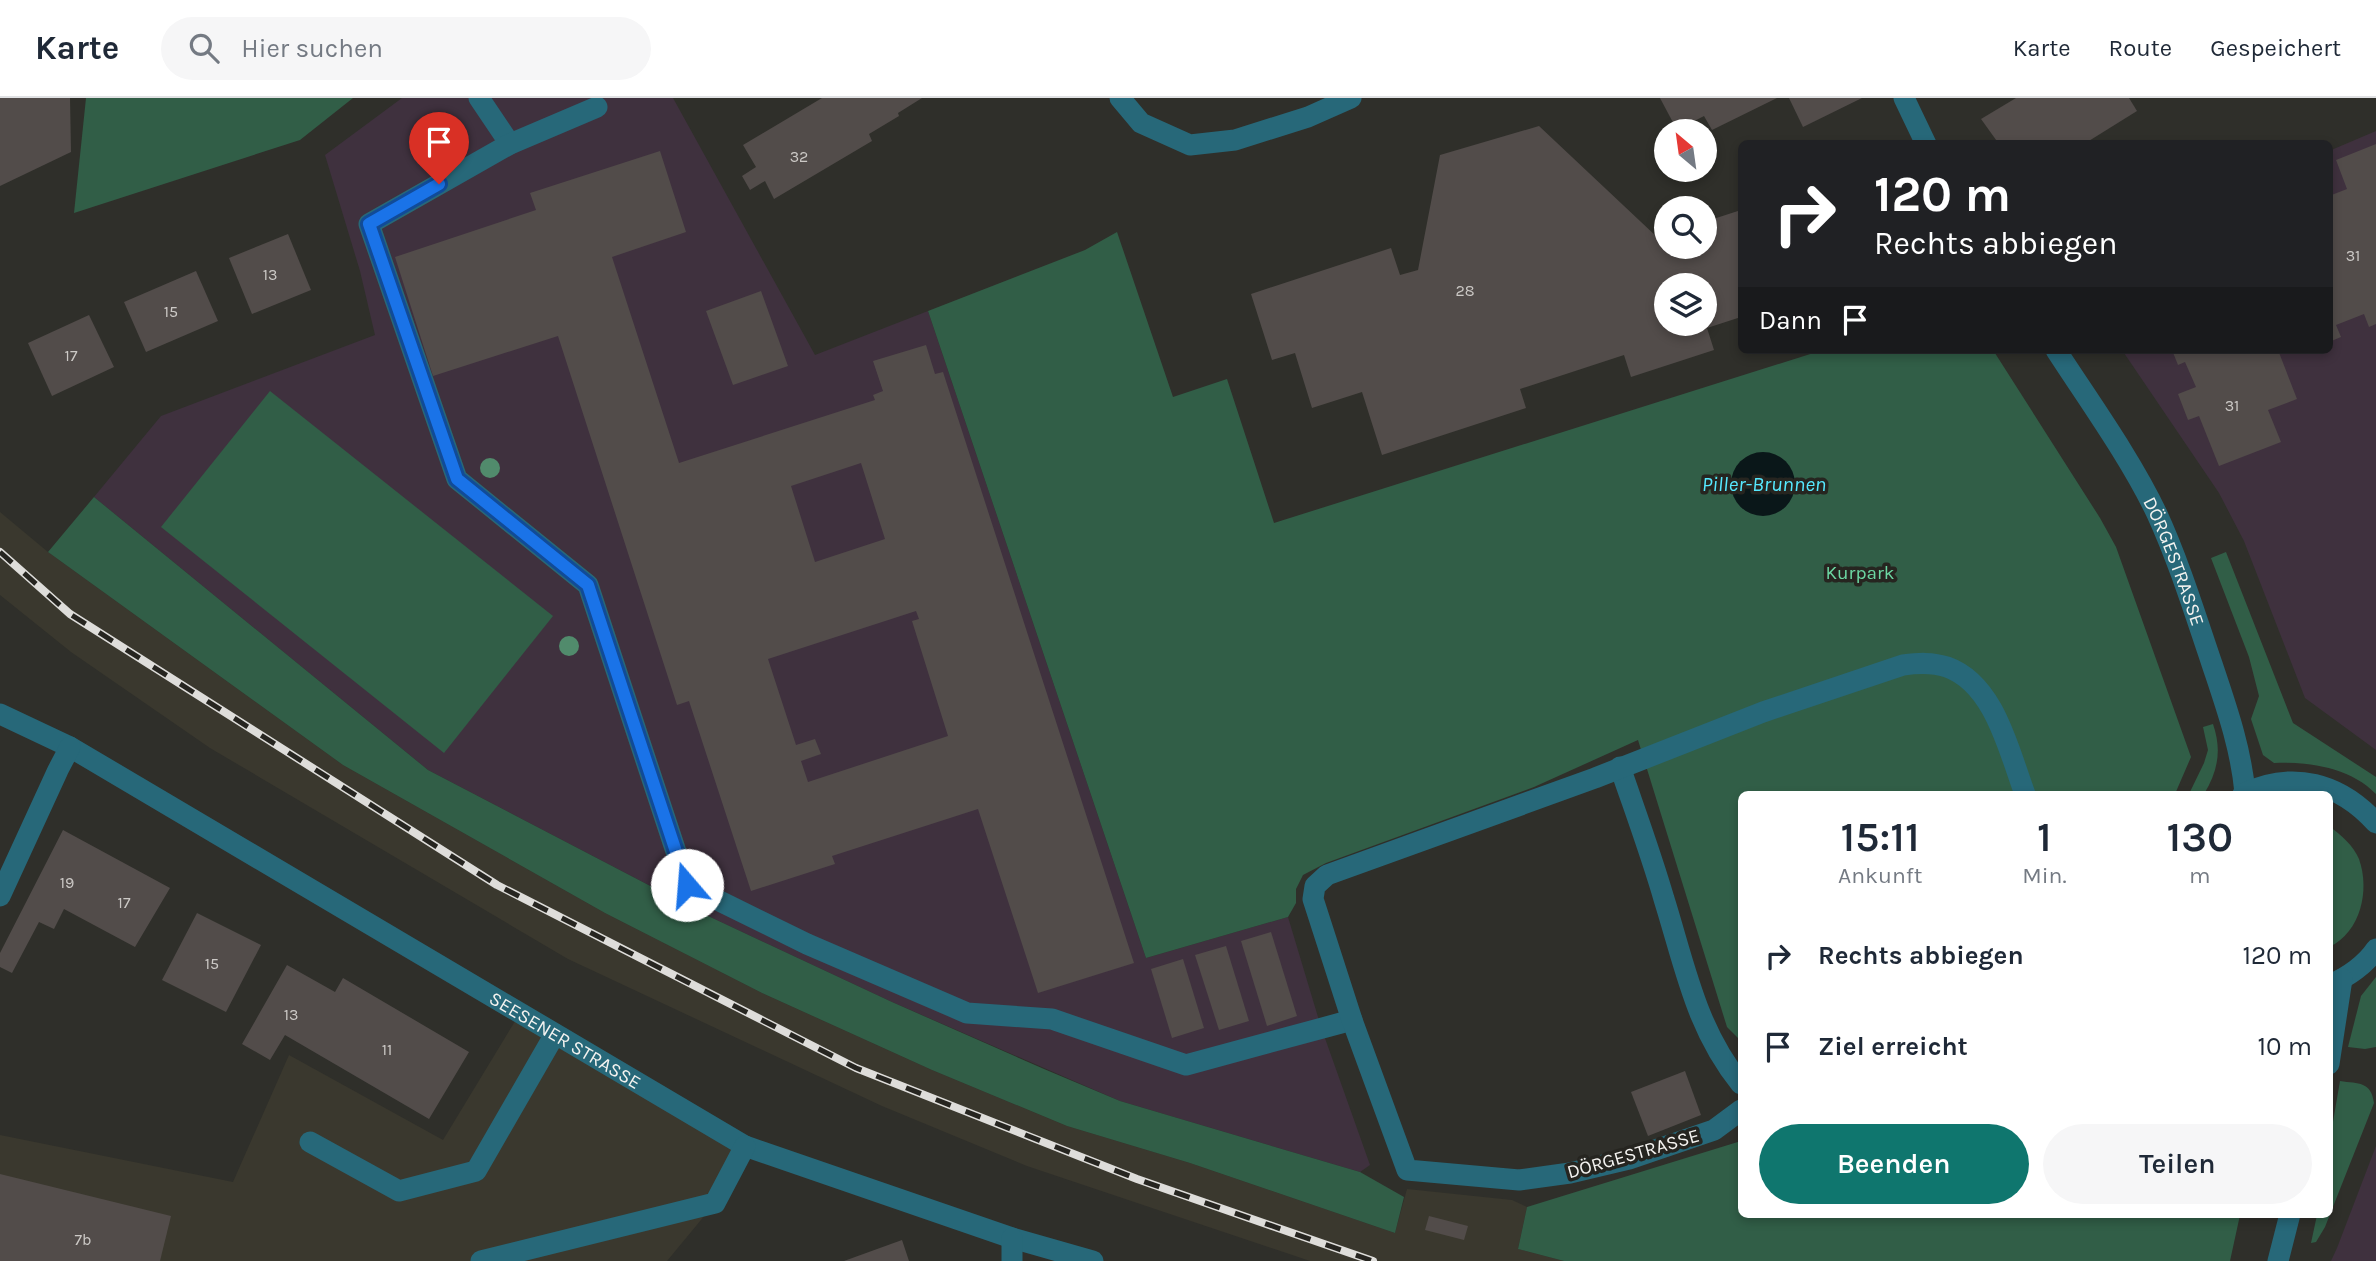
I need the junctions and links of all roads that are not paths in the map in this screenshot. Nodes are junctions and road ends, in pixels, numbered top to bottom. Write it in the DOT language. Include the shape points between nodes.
graph roads {
  1 [pos="480,98"];
  2 [pos="1120,98"];
  3 [pos="1351,98"];
  4 [pos="1904,98"];
  5 [pos="597,107"];
  6 [pos="1924,140"];
  7 [pos="510,144"];
  8 [pos="2059,354"];
  9 [pos="0,714"];
  10 [pos="71,747"];
  11 [pos="1620,767"];
  12 [pos="2024,791"];
  13 [pos="2244,791"];
  14 [pos="2252,791"];
  15 [pos="2376,823"];
  16 [pos="0,895"];
  17 [pos="2376,949"];
  18 [pos="2336,982"];
  19 [pos="2333,1017"];
  20 [pos="1352,1020"];
  21 [pos="555,1034"];
  22 [pos="1738,1080"];
  23 [pos="1738,1112"];
  24 [pos="310,1142"];
  25 [pos="745,1146"];
  26 [pos="2289,1218"];
  27 [pos="1012,1238"];
  28 [pos="481,1261"];
  29 [pos="1012,1261"];
  30 [pos="1093,1261"];
  31 [pos="2278,1261"];
  1 -- 7 [label="street"];
  2 -- 3 [label="street" via="1141,123 1190,145 1235,140"];
  4 -- 6 [label="street"];
  5 -- 7 [label="street"];
  7 -- 20 [label="street" via="369,224 457,479 588,585 687,885 807,944 967,1013 1052,1019 1186,1065"];
  8 -- 13 [label="street, DÖRGESTRASSE" via="2160,522 2229,715"];
  9 -- 10 [label="street, SEESENER STRASSE"];
  10 -- 16 [label="street"];
  10 -- 21 [label="street, SEESENER STRASSE"];
  11 -- 12 [label="street" via="1833,686 1925,663 1945,666 1975,685 1992,709"];
  11 -- 20 [label="street" via="1327,875 1315,886 1313,899"];
  11 -- 22 [label="street" via="1702,1023"];
  14 -- 15 [label="street" via="2274,783 2305,782 2335,790 2361,806"];
  17 -- 18 [label="street"];
  18 -- 19 [label="street"];
  20 -- 23 [label="street, DÖRGESTRASSE" via="1407,1170 1519,1180 1570,1173 1714,1130"];
  21 -- 24 [label="street" via="477,1171 399,1191"];
  21 -- 25 [label="street, SEESENER STRASSE"];
  25 -- 27 [label="street, SEESENER STRASSE"];
  25 -- 28 [label="street" via="715,1203"];
  26 -- 31 [label="street"];
  27 -- 29 [label="street"];
  27 -- 30 [label="street, SEESENER STRASSE"];
}
